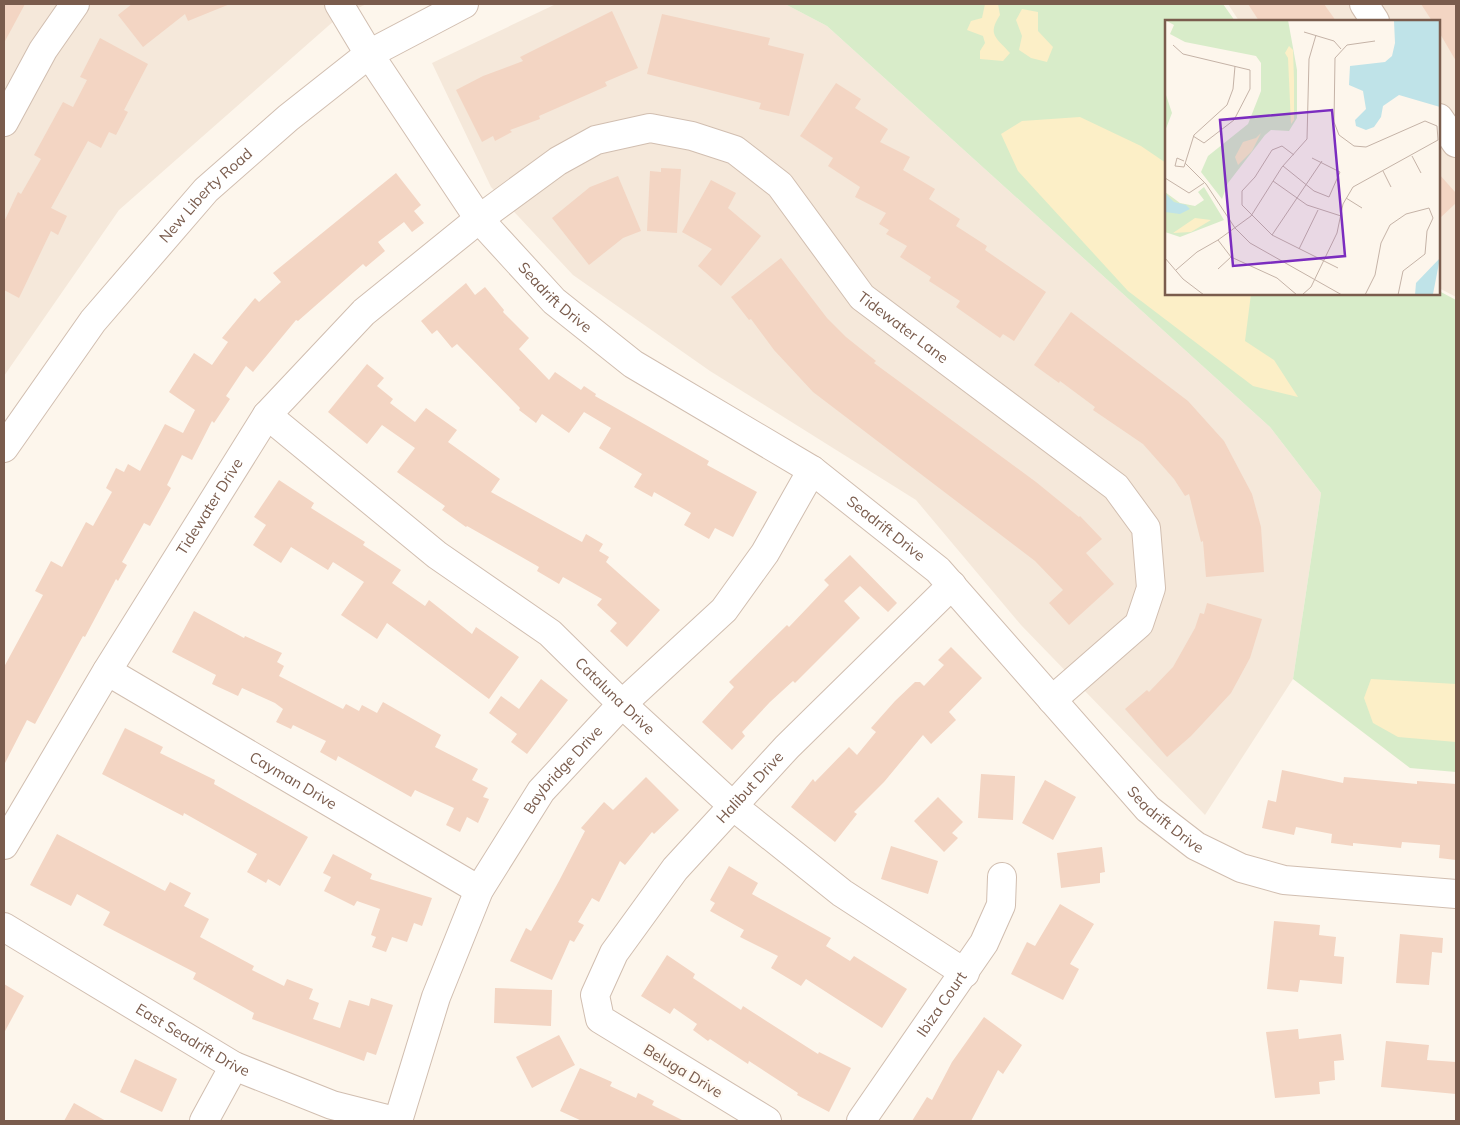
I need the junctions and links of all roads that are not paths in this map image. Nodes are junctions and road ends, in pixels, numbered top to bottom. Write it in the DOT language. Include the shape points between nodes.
graph roads {
  1 [pos="75,4"];
  2 [pos="340,4"];
  3 [pos="464,4"];
  4 [pos="1364,4"];
  5 [pos="1375,20"];
  6 [pos="369,54"];
  7 [pos="1440,119"];
  8 [pos="4,122"];
  9 [pos="1456,143"];
  10 [pos="479,219"];
  11 [pos="267,415"];
  12 [pos="4,448"];
  13 [pos="812,470"];
  14 [pos="952,585"];
  15 [pos="107,671"];
  16 [pos="1052,700"];
  17 [pos="622,704"];
  18 [pos="733,806"];
  19 [pos="4,845"];
  20 [pos="1002,877"];
  21 [pos="479,890"];
  22 [pos="1456,894"];
  23 [pos="4,927"];
  24 [pos="965,973"];
  25 [pos="600,1019"];
  26 [pos="234,1066"];
  27 [pos="204,1121"];
  28 [pos="397,1121"];
  29 [pos="768,1121"];
  30 [pos="861,1121"];
  1 -- 8 [label="street" via="43,50"];
  2 -- 6 [label="street, Seadrift Drive"];
  3 -- 6 [label="street, New Liberty Road"];
  4 -- 5 [label="street"];
  6 -- 10 [label="street, Seadrift Drive"];
  6 -- 12 [label="street, New Liberty Road" via="288,118 206,190 94,321"];
  7 -- 9 [label="street"];
  10 -- 11 [label="street, Tidewater Drive" via="364,312"];
  10 -- 13 [label="street, Seadrift Drive" via="554,301 632,364"];
  10 -- 16 [label="street, Tidewater Lane" via="558,161 596,140 650,128 692,136 735,150 780,185 862,297 1116,487 1146,528 1151,588 1139,624"];
  11 -- 15 [label="street, Tidewater Drive"];
  11 -- 17 [label="street, Cataluna Drive" via="437,555 550,633"];
  13 -- 14 [label="street, Seadrift Drive" via="932,564"];
  13 -- 17 [label="street, Baybridge Drive" via="765,553 724,610"];
  14 -- 16 [label="street, Seadrift Drive"];
  14 -- 18 [label="street, Halibut Drive" via="787,747"];
  15 -- 19 [label="street, Tidewater Drive"];
  15 -- 21 [label="street, Cayman Drive"];
  16 -- 22 [label="street, Seadrift Drive" via="1148,809 1196,846 1241,868 1284,880"];
  17 -- 18 [label="street, Cataluna Drive"];
  17 -- 21 [label="street, Baybridge Drive" via="541,791"];
  18 -- 24 [label="street, Cataluna Drive" via="842,894"];
  18 -- 25 [label="street, Halibut Drive" via="675,869 614,953 595,995"];
  20 -- 24 [label="street, Ibiza Court" via="1001,905 984,943"];
  21 -- 28 [label="street, Baybridge Drive" via="436,997"];
  23 -- 26 [label="street, East Seadrift Drive"];
  24 -- 30 [label="street, Ibiza Court"];
  25 -- 29 [label="street, Beluga Drive"];
  26 -- 27 [label="street"];
  26 -- 28 [label="street, East Seadrift Drive" via="332,1105"];
}
